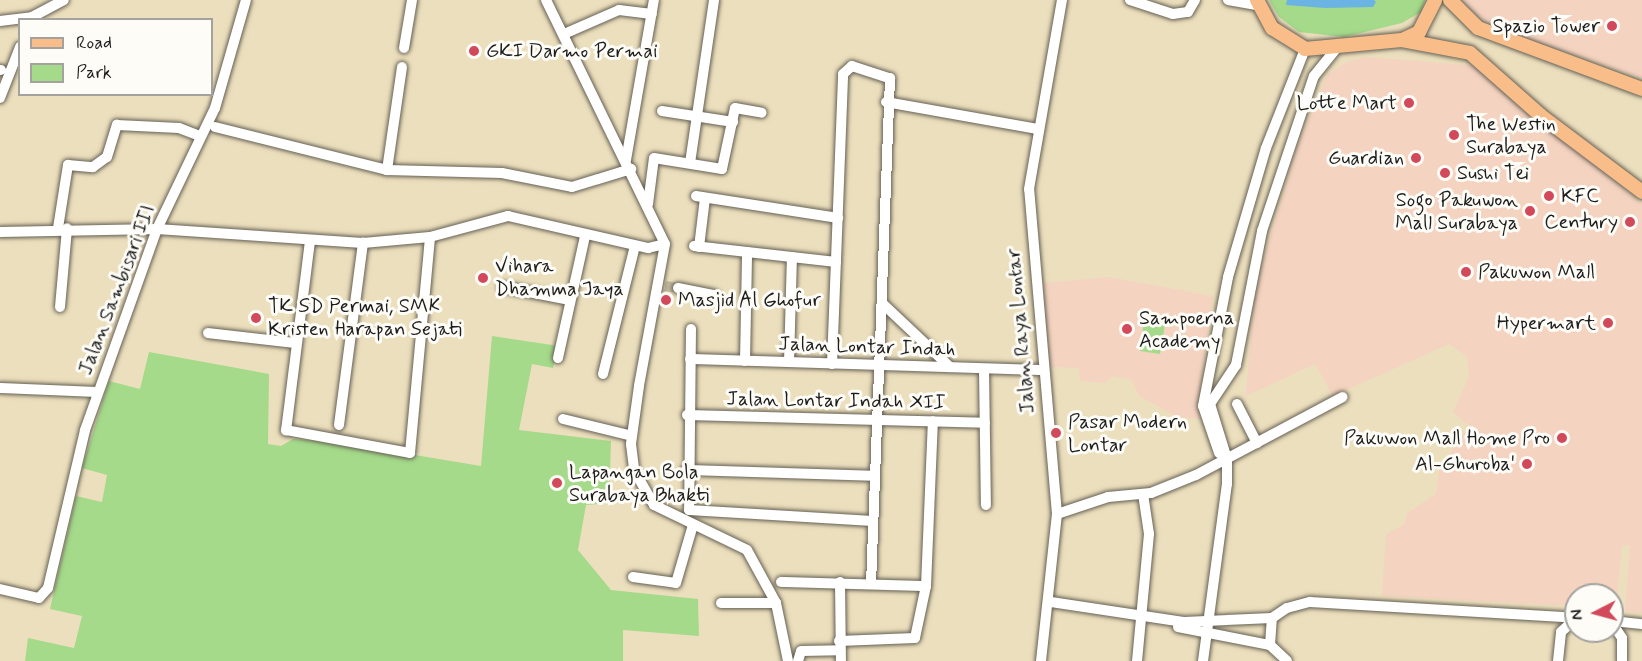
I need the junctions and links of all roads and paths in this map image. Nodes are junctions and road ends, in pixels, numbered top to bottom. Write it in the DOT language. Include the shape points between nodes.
graph roads {
  1 [pos="63,0"];
  2 [pos="246,0"];
  3 [pos="412,0"];
  4 [pos="546,0"];
  5 [pos="654,0"];
  6 [pos="714,0"];
  7 [pos="1062,0"];
  8 [pos="1130,0"];
  9 [pos="1195,0"];
  10 [pos="1228,0"];
  11 [pos="1435,0"];
  12 [pos="1450,0"];
  13 [pos="1257,3"];
  14 [pos="652,15"];
  15 [pos="2,18"];
  16 [pos="32,18"];
  17 [pos="564,34"];
  18 [pos="1402,40"];
  19 [pos="404,48"];
  20 [pos="1305,49"];
  21 [pos="1335,50"];
  22 [pos="18,52"];
  23 [pos="402,67"];
  24 [pos="1293,79"];
  25 [pos="1311,85"];
  26 [pos="1642,89"];
  27 [pos="0,98"];
  28 [pos="886,102"];
  29 [pos="662,111"];
  30 [pos="762,114"];
  31 [pos="697,117"];
  32 [pos="733,122"];
  33 [pos="215,127"];
  34 [pos="1038,129"];
  35 [pos="200,135"];
  36 [pos="690,163"];
  37 [pos="628,164"];
  38 [pos="387,170"];
  39 [pos="1642,192"];
  40 [pos="648,204"];
  41 [pos="838,218"];
  42 [pos="63,228"];
  43 [pos="1240,228"];
  44 [pos="157,229"];
  45 [pos="1262,231"];
  46 [pos="0,232"];
  47 [pos="585,236"];
  48 [pos="430,237"];
  49 [pos="310,241"];
  50 [pos="363,243"];
  51 [pos="665,244"];
  52 [pos="635,246"];
  53 [pos="747,252"];
  54 [pos="792,257"];
  55 [pos="836,262"];
  56 [pos="503,288"];
  57 [pos="678,288"];
  58 [pos="714,295"];
  59 [pos="569,300"];
  60 [pos="882,303"];
  61 [pos="60,307"];
  62 [pos="691,329"];
  63 [pos="208,333"];
  64 [pos="294,343"];
  65 [pos="558,358"];
  66 [pos="690,359"];
  67 [pos="745,361"];
  68 [pos="789,362"];
  69 [pos="832,364"];
  70 [pos="879,365"];
  71 [pos="950,367"];
  72 [pos="984,369"];
  73 [pos="1043,370"];
  74 [pos="603,374"];
  75 [pos="0,388"];
  76 [pos="98,392"];
  77 [pos="1343,397"];
  78 [pos="1237,404"];
  79 [pos="687,415"];
  80 [pos="563,419"];
  81 [pos="877,420"];
  82 [pos="933,421"];
  83 [pos="985,423"];
  84 [pos="339,425"];
  85 [pos="632,436"];
  86 [pos="1257,443"];
  87 [pos="1225,462"];
  88 [pos="686,470"];
  89 [pos="875,476"];
  90 [pos="1143,494"];
  91 [pos="986,505"];
  92 [pos="1057,514"];
  93 [pos="873,521"];
  94 [pos="693,525"];
  95 [pos="633,577"];
  96 [pos="781,582"];
  97 [pos="840,582"];
  98 [pos="871,583"];
  99 [pos="1213,583"];
  100 [pos="926,586"];
  101 [pos="0,589"];
  102 [pos="721,603"];
  103 [pos="776,603"];
  104 [pos="1051,605"];
  105 [pos="1223,617"];
  106 [pos="1564,617"];
  107 [pos="1272,618"];
  108 [pos="1207,619"];
  109 [pos="1142,620"];
  110 [pos="1624,623"];
  111 [pos="1642,624"];
  112 [pos="1564,629"];
  113 [pos="1205,631"];
  114 [pos="1623,643"];
  115 [pos="1270,645"];
  116 [pos="840,651"];
  117 [pos="795,659"];
  118 [pos="1041,661"];
  119 [pos="1137,661"];
  120 [pos="1203,661"];
  121 [pos="1287,661"];
  122 [pos="1558,661"];
  123 [pos="1622,661"];
  1 -- 16 [label="street"];
  2 -- 35 [label="street, Jalan Sambisari III" via="215,108"];
  3 -- 19 [label="street"];
  4 -- 17 [label="street"];
  5 -- 14 [label="street"];
  6 -- 31 [label="street"];
  7 -- 34 [label="street, Jalan Raya Lontar"];
  8 -- 9 [label="street" via="1173,14 1188,12"];
  10 -- 13 [label="street"];
  11 -- 18 [label="main road" via="1419,32"];
  12 -- 26 [label="main road" via="1478,28"];
  13 -- 20 [label="main road" via="1272,28"];
  14 -- 17 [label="street" via="619,10"];
  14 -- 37 [label="street"];
  15 -- 16 [label="street"];
  17 -- 37 [label="street"];
  18 -- 21 [label="main road"];
  18 -- 39 [label="main road" via="1470,53 1540,116"];
  20 -- 21 [label="main road"];
  20 -- 24 [label="street"];
  21 -- 25 [label="street"];
  22 -- 27 [label="street"];
  23 -- 38 [label="street"];
  24 -- 25 [label="street"];
  24 -- 43 [label="street"];
  25 -- 45 [label="street"];
  28 -- 34 [label="street"];
  28 -- 41 [label="street" via="890,78 886,73 845,68"];
  28 -- 60 [label="street"];
  29 -- 31 [label="street"];
  30 -- 32 [label="street" via="735,108"];
  31 -- 32 [label="street"];
  31 -- 36 [label="street"];
  32 -- 36 [label="street" via="722,169"];
  33 -- 38 [label="street"];
  34 -- 73 [label="street, Jalan Raya Lontar" via="1029,208"];
  35 -- 42 [label="street" via="179,128 117,124 107,157 93,167 68,165"];
  35 -- 44 [label="street, Jalan Sambisari III"];
  36 -- 40 [label="street" via="654,158"];
  37 -- 38 [label="street" via="572,187 502,173"];
  37 -- 40 [label="street"];
  40 -- 51 [label="street"];
  41 -- 53 [label="street" via="700,197 696,246"];
  41 -- 55 [label="street"];
  42 -- 44 [label="street"];
  42 -- 46 [label="street"];
  42 -- 61 [label="street"];
  43 -- 45 [label="street"];
  43 -- 87 [label="street" via="1203,406"];
  44 -- 49 [label="street"];
  44 -- 76 [label="street, Jalan Sambisari III"];
  45 -- 87 [label="street" via="1236,365 1210,404"];
  47 -- 48 [label="street" via="504,216"];
  47 -- 52 [label="street"];
  47 -- 59 [label="street"];
  48 -- 50 [label="street"];
  48 -- 64 [label="street" via="410,453 291,433 286,426"];
  49 -- 50 [label="street"];
  49 -- 64 [label="street"];
  50 -- 84 [label="street"];
  51 -- 52 [label="street"];
  51 -- 85 [label="street" via="662,285"];
  52 -- 74 [label="street"];
  53 -- 54 [label="street"];
  53 -- 67 [label="street"];
  54 -- 55 [label="street"];
  54 -- 68 [label="street"];
  55 -- 69 [label="street"];
  56 -- 59 [label="street"];
  57 -- 58 [label="street"];
  59 -- 65 [label="street"];
  60 -- 70 [label="street"];
  60 -- 71 [label="street"];
  62 -- 66 [label="street"];
  63 -- 64 [label="street"];
  66 -- 67 [label="street, Jalan Lontar Indah"];
  66 -- 79 [label="street"];
  67 -- 68 [label="street, Jalan Lontar Indah"];
  68 -- 69 [label="street, Jalan Lontar Indah"];
  69 -- 70 [label="street, Jalan Lontar Indah"];
  70 -- 71 [label="street, Jalan Lontar Indah"];
  70 -- 81 [label="street"];
  71 -- 72 [label="street, Jalan Lontar Indah"];
  72 -- 73 [label="street, Jalan Lontar Indah"];
  72 -- 83 [label="street"];
  73 -- 92 [label="street, Jalan Raya Lontar"];
  75 -- 76 [label="street"];
  76 -- 101 [label="street, Jalan Sambisari III" via="48,588 39,598"];
  77 -- 86 [label="street"];
  78 -- 86 [label="street"];
  79 -- 81 [label="street, Jalan Lontar Indah XII"];
  79 -- 88 [label="street"];
  80 -- 85 [label="street"];
  81 -- 82 [label="street, Jalan Lontar Indah XII"];
  81 -- 89 [label="street"];
  82 -- 83 [label="street, Jalan Lontar Indah XII"];
  82 -- 100 [label="street"];
  83 -- 91 [label="street"];
  85 -- 94 [label="street" via="634,470 647,498"];
  86 -- 87 [label="street"];
  87 -- 90 [label="street"];
  87 -- 99 [label="street"];
  88 -- 89 [label="street"];
  88 -- 93 [label="street" via="688,507 696,513"];
  89 -- 93 [label="street"];
  90 -- 92 [label="street" via="1108,497"];
  90 -- 109 [label="street" via="1149,534"];
  92 -- 104 [label="street, Jalan Raya Lontar"];
  93 -- 98 [label="street"];
  94 -- 95 [label="street" via="676,583"];
  94 -- 103 [label="street" via="744,548"];
  96 -- 97 [label="street"];
  97 -- 98 [label="street"];
  97 -- 116 [label="street"];
  98 -- 100 [label="street"];
  99 -- 105 [label="street"];
  99 -- 108 [label="street"];
  100 -- 116 [label="street" via="913,640"];
  102 -- 103 [label="street"];
  103 -- 117 [label="street"];
  104 -- 109 [label="street"];
  104 -- 118 [label="street, Jalan Raya Lontar"];
  105 -- 107 [label="street"];
  105 -- 108 [label="street"];
  106 -- 107 [label="street" via="1310,603 1287,608"];
  107 -- 115 [label="street"];
  108 -- 109 [label="street"];
  108 -- 113 [label="street"];
  109 -- 113 [label="street"];
  109 -- 119 [label="street"];
  110 -- 111 [label="street"];
  112 -- 122 [label="street"];
  113 -- 115 [label="street"];
  113 -- 120 [label="street"];
  114 -- 123 [label="street"];
  115 -- 121 [label="street"];
  116 -- 117 [label="street"];
}
